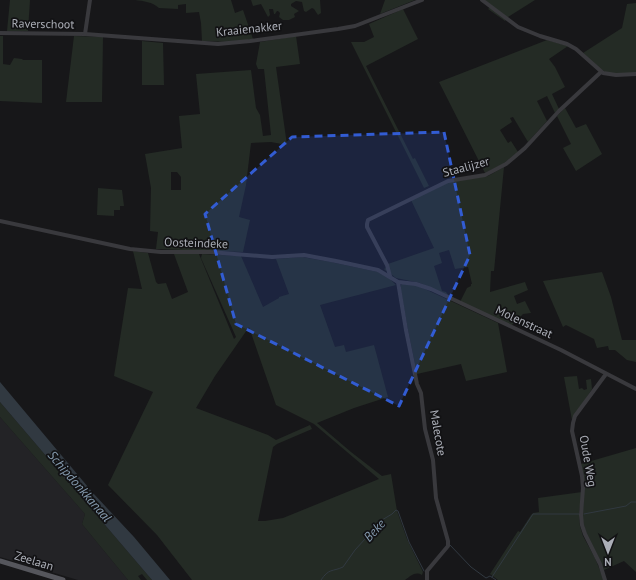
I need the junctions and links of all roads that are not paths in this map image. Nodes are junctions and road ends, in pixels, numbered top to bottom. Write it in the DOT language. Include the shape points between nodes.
graph roads {
  1 [pos="90,0"];
  2 [pos="422,0"];
  3 [pos="482,0"];
  4 [pos="0,33"];
  5 [pos="85,34"];
  6 [pos="601,72"];
  7 [pos="636,74"];
  8 [pos="0,221"];
  9 [pos="390,276"];
  10 [pos="400,282"];
  11 [pos="606,374"];
  12 [pos="636,389"];
  13 [pos="0,561"];
  14 [pos="62,580"];
  15 [pos="427,580"];
  16 [pos="606,580"];
  1 -- 5 [label="street"];
  2 -- 5 [label="street, Kraaienakker" via="355,26 233,43 193,43"];
  3 -- 6 [label="street" via="518,27 576,49"];
  4 -- 5 [label="street, Raverschoot"];
  6 -- 7 [label="street" via="616,76"];
  6 -- 9 [label="street, Staalijzer" via="506,164 486,175 448,181 368,220 367,227"];
  8 -- 9 [label="street, Oosteindeke" via="130,249 272,257 304,255 378,270"];
  9 -- 10 [label="street, Oosteindeke"];
  10 -- 11 [label="street, Molenstraat" via="431,289"];
  10 -- 15 [label="street, Malecote" via="406,330 433,460 436,498 448,541 448,546 427,571"];
  11 -- 12 [label="street, Molenstraat"];
  11 -- 16 [label="street, Oude Weg" via="576,416 572,431 583,482 582,525"];
  13 -- 14 [label="main road, Zeelaan"];
}
